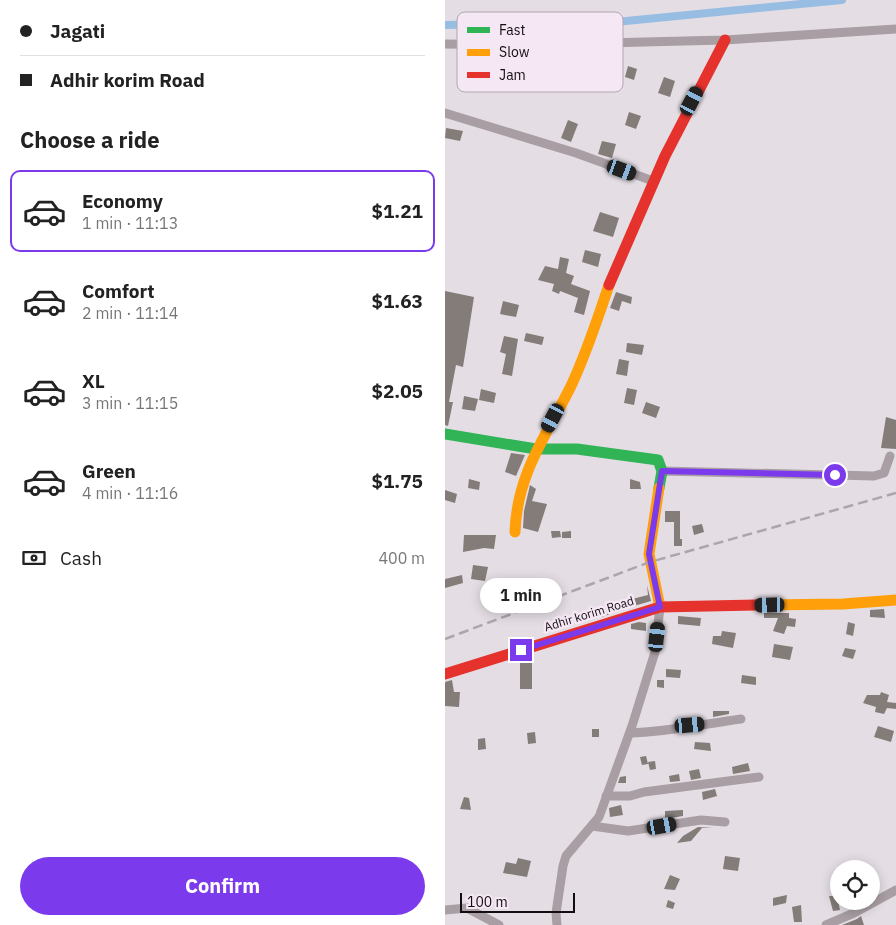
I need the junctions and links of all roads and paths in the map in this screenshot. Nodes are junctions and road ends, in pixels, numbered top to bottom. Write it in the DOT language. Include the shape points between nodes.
graph roads {
  1 [pos="896,29"];
  2 [pos="725,40"];
  3 [pos="623,43"];
  4 [pos="445,112"];
  5 [pos="653,181"];
  6 [pos="445,434"];
  7 [pos="536,449"];
  8 [pos="890,456"];
  9 [pos="662,471"];
  10 [pos="515,532"];
  11 [pos="896,600"];
  12 [pos="660,607"];
  13 [pos="445,674"];
  14 [pos="741,719"];
  15 [pos="630,733"];
  16 [pos="759,777"];
  17 [pos="606,796"];
  18 [pos="725,822"];
  19 [pos="592,826"];
  20 [pos="896,890"];
  21 [pos="445,910"];
  22 [pos="499,925"];
  23 [pos="557,925"];
  24 [pos="826,925"];
  1 -- 2 [label="street"];
  2 -- 3 [label="street"];
  2 -- 5 [label="street"];
  4 -- 5 [label="street"];
  5 -- 7 [label="street" via="579,370"];
  6 -- 7 [label="street"];
  7 -- 9 [label="street" via="577,449 655,458 661,463"];
  7 -- 10 [label="street" via="518,495"];
  8 -- 9 [label="street" via="884,473 874,476"];
  9 -- 12 [label="street" via="649,554"];
  11 -- 12 [label="street, Adhir korim Road"];
  12 -- 13 [label="street, Adhir korim Road"];
  12 -- 15 [label="street" via="655,652"];
  14 -- 15 [label="street" via="690,725 666,732"];
  15 -- 17 [label="street"];
  16 -- 17 [label="street" via="630,796"];
  17 -- 19 [label="street" via="599,817"];
  18 -- 19 [label="street" via="701,820 629,832"];
  19 -- 23 [label="street" via="566,856 555,913"];
  20 -- 24 [label="street"];
  21 -- 22 [label="street" via="467,908"];
}
